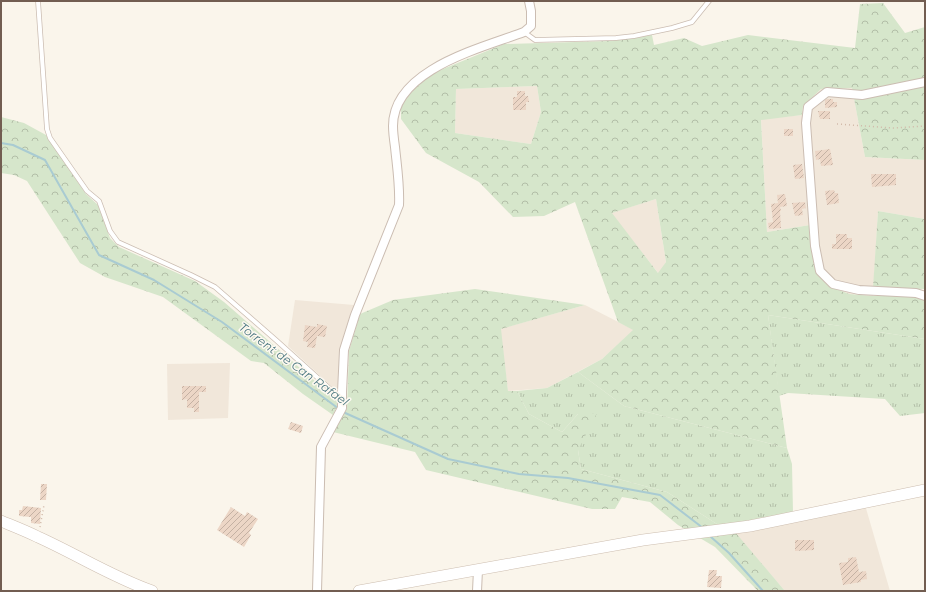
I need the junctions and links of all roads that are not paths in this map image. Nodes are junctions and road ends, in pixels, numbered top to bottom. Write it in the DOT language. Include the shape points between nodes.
graph roads {
  1 [pos="38,1"];
  2 [pos="529,1"];
  3 [pos="709,1"];
  4 [pos="524,32"];
  5 [pos="925,82"];
  6 [pos="925,296"];
  7 [pos="342,398"];
  8 [pos="925,490"];
  9 [pos="1,521"];
  10 [pos="478,570"];
  11 [pos="152,591"];
  12 [pos="317,591"];
  13 [pos="359,591"];
  14 [pos="477,591"];
  1 -- 7 [label="lane" via="47,129 50,138 87,191 99,201 110,231 118,242 215,288"];
  2 -- 4 [label="street" via="531,26"];
  3 -- 4 [label="lane" via="692,22 634,36 535,40"];
  4 -- 7 [label="street" via="456,57 418,78 394,110 399,205 355,315 344,350"];
  5 -- 6 [label="street" via="862,95 827,92 808,107 806,123 815,246 820,271 833,284 859,290 916,293"];
  7 -- 12 [label="street" via="342,408 321,447"];
  8 -- 10 [label="street" via="750,526 642,540"];
  9 -- 11 [label="street" via="97,568"];
  10 -- 13 [label="street"];
  10 -- 14 [label="street"];
}
